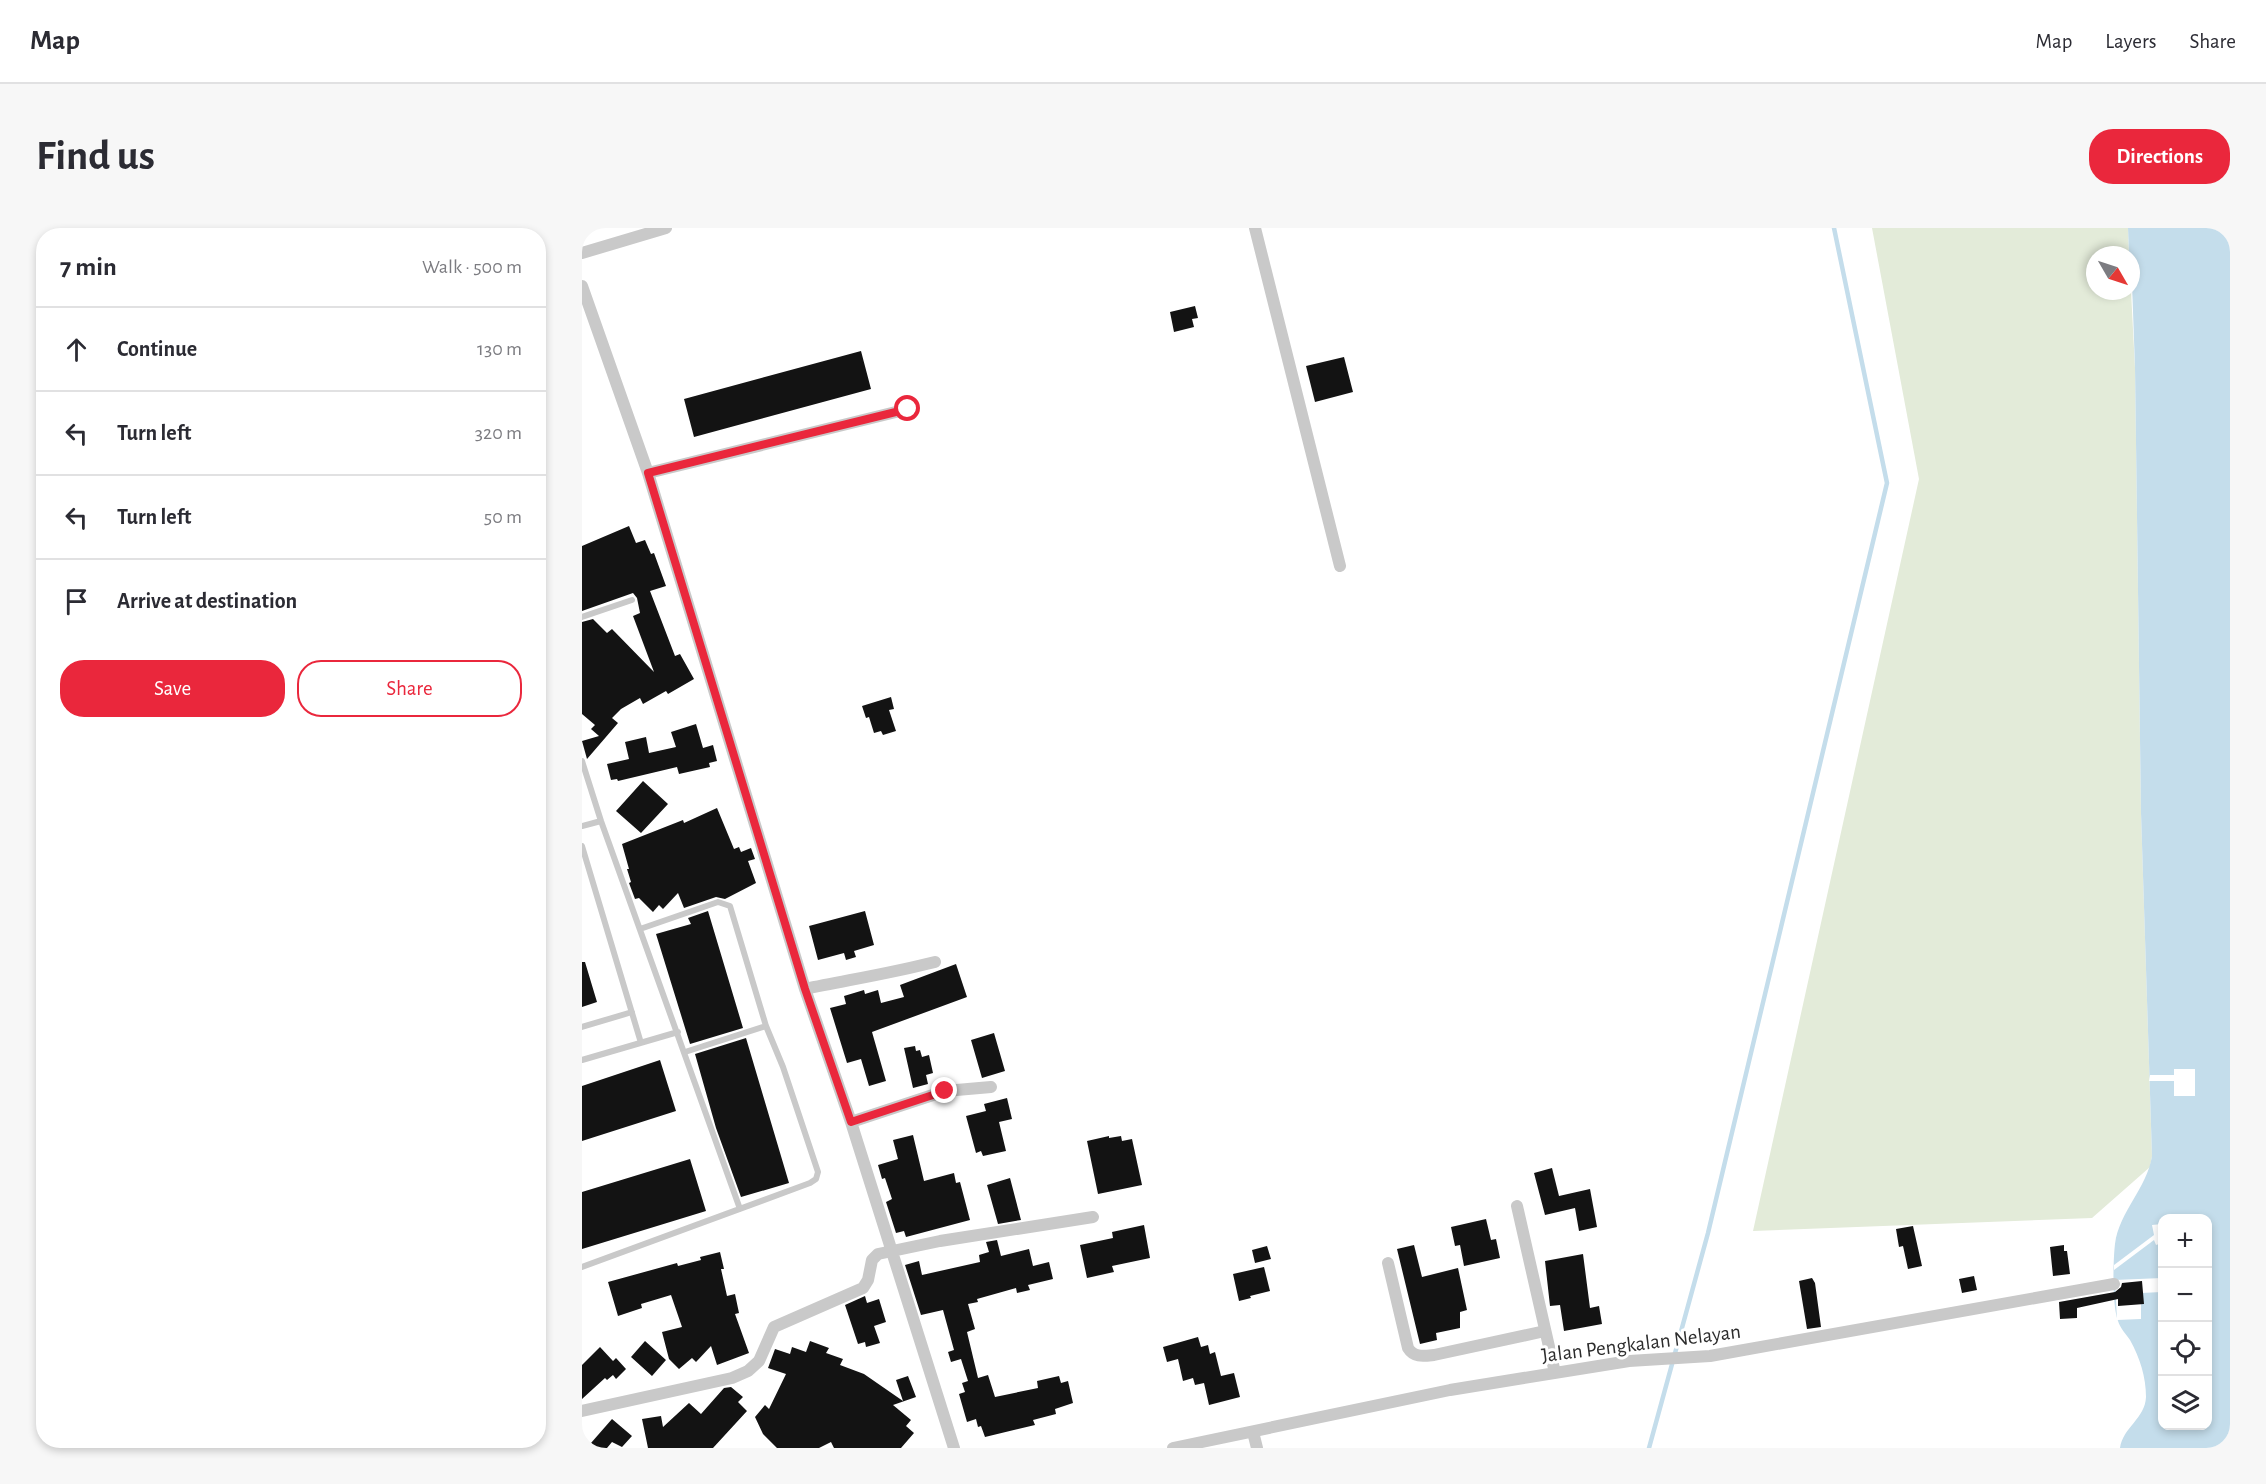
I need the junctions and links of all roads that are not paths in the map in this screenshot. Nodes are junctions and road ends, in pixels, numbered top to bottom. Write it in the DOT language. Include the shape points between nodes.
graph roads {
  1 [pos="666,228"];
  2 [pos="1255,228"];
  3 [pos="639,232"];
  4 [pos="582,253"];
  5 [pos="582,286"];
  6 [pos="908,409"];
  7 [pos="648,473"];
  8 [pos="1340,566"];
  9 [pos="632,600"];
  10 [pos="582,616"];
  11 [pos="582,761"];
  12 [pos="601,821"];
  13 [pos="582,826"];
  14 [pos="582,846"];
  15 [pos="640,929"];
  16 [pos="935,962"];
  17 [pos="805,989"];
  18 [pos="632,1012"];
  19 [pos="766,1026"];
  20 [pos="582,1028"];
  21 [pos="678,1032"];
  22 [pos="641,1042"];
  23 [pos="685,1052"];
  24 [pos="582,1060"];
  25 [pos="991,1087"];
  26 [pos="851,1122"];
  27 [pos="1517,1206"];
  28 [pos="740,1209"];
  29 [pos="1093,1217"];
  30 [pos="891,1251"];
  31 [pos="1388,1263"];
  32 [pos="582,1267"];
  33 [pos="2114,1284"];
  34 [pos="1545,1331"];
  35 [pos="1555,1373"];
  36 [pos="582,1411"];
  37 [pos="1253,1432"];
  38 [pos="954,1448"];
  39 [pos="1173,1448"];
  40 [pos="1257,1448"];
  1 -- 3 [label="street"];
  2 -- 8 [label="street"];
  3 -- 4 [label="street"];
  5 -- 7 [label="street"];
  6 -- 7 [label="street"];
  7 -- 17 [label="street"];
  9 -- 10 [label="lane"];
  11 -- 12 [label="lane"];
  12 -- 13 [label="lane"];
  12 -- 15 [label="lane"];
  14 -- 18 [label="lane"];
  15 -- 19 [label="lane" via="718,902 728,904"];
  15 -- 21 [label="lane"];
  16 -- 17 [label="street"];
  17 -- 26 [label="street"];
  18 -- 20 [label="lane"];
  18 -- 22 [label="lane"];
  19 -- 23 [label="lane"];
  19 -- 28 [label="lane" via="818,1172 810,1183"];
  21 -- 22 [label="lane"];
  21 -- 23 [label="lane"];
  22 -- 24 [label="lane"];
  23 -- 28 [label="lane"];
  25 -- 26 [label="street" via="945,1091"];
  26 -- 30 [label="street"];
  27 -- 34 [label="street"];
  28 -- 32 [label="lane"];
  29 -- 30 [label="street"];
  30 -- 36 [label="street" via="874,1257 863,1288 774,1327 763,1355 748,1371 732,1378"];
  30 -- 38 [label="street"];
  31 -- 34 [label="street" via="1408,1348 1413,1354 1434,1355"];
  33 -- 35 [label="street, Jalan Pengkalan Nelayan" via="1710,1356 1629,1361"];
  34 -- 35 [label="street"];
  35 -- 37 [label="street, Jalan Pengkalan Nelayan" via="1450,1390"];
  37 -- 39 [label="street, Jalan Pengkalan Nelayan"];
  37 -- 40 [label="street"];
}
